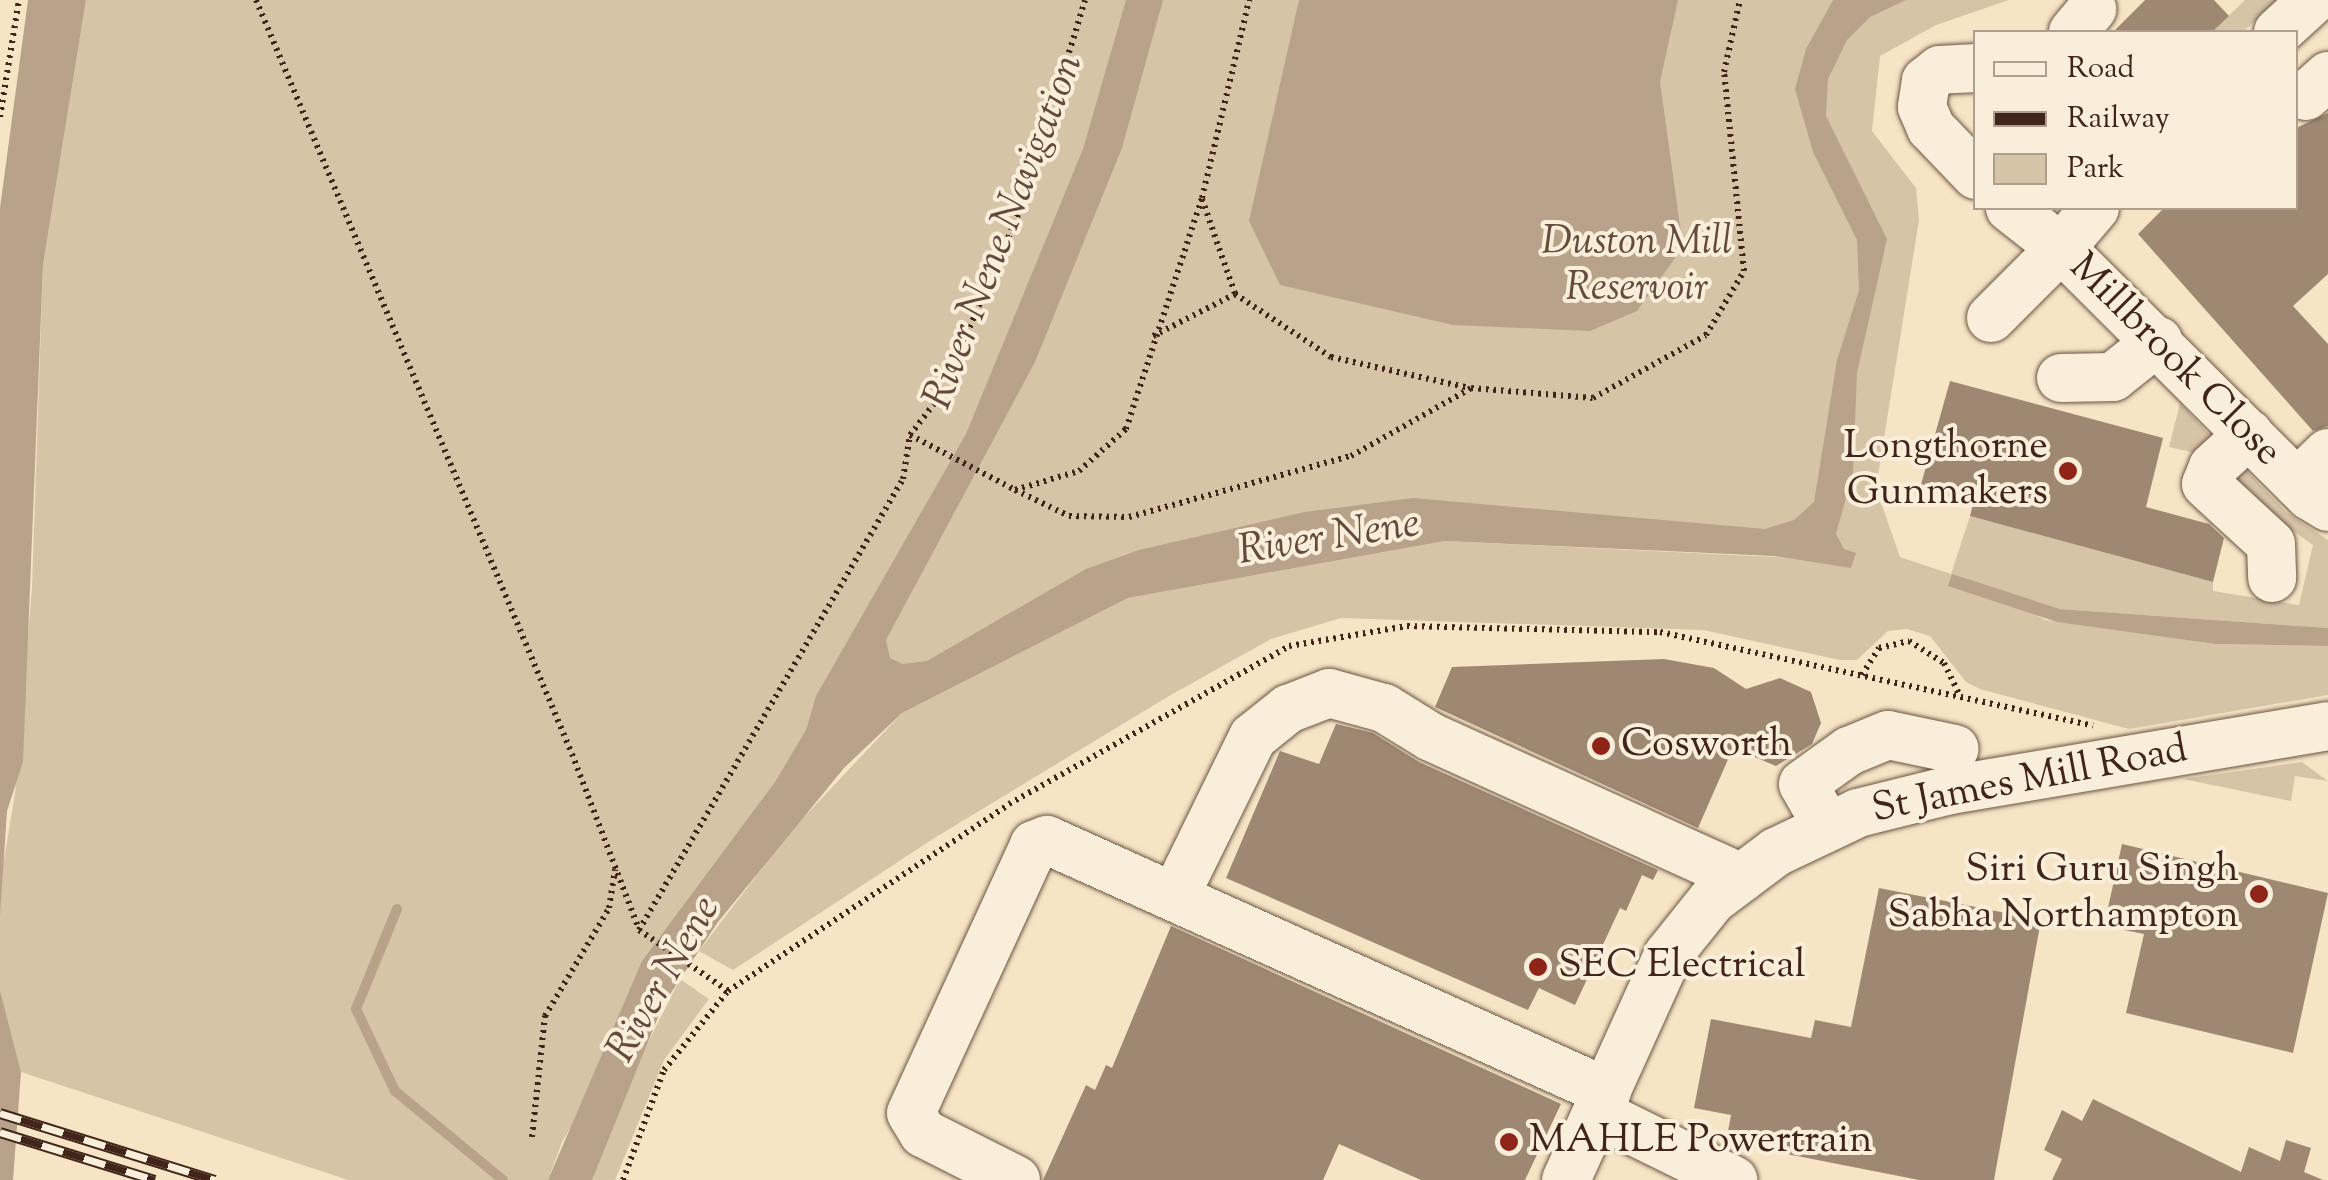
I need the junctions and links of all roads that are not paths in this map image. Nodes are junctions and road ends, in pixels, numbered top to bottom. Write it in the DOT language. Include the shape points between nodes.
graph roads {
  1 [pos="2312,0"];
  2 [pos="2280,30"];
  3 [pos="1973,68"];
  4 [pos="1973,172"];
  5 [pos="2013,210"];
  6 [pos="2093,210"];
  7 [pos="2061,248"];
  8 [pos="1990,318"];
  9 [pos="2158,342"];
  10 [pos="2061,378"];
  11 [pos="2249,434"];
  12 [pos="2318,481"];
  13 [pos="2272,578"];
  14 [pos="2328,726"];
  15 [pos="1955,748"];
  16 [pos="1827,826"];
  17 [pos="1742,878"];
  18 [pos="1176,894"];
  19 [pos="1602,1102"];
  20 [pos="1016,1180"];
  21 [pos="1566,1180"];
  22 [pos="1733,1180"];
  1 -- 2 [label="street"];
  3 -- 4 [label="street" via="1940,70 1926,80 1922,107 1932,128"];
  5 -- 7 [label="street"];
  6 -- 7 [label="street, Millbrook Close"];
  7 -- 8 [label="street"];
  7 -- 9 [label="street, Millbrook Close"];
  9 -- 10 [label="street" via="2113,377"];
  9 -- 11 [label="street, Millbrook Close"];
  11 -- 12 [label="street, Millbrook Close"];
  11 -- 13 [label="street" via="2213,467 2206,484 2270,544"];
  14 -- 16 [label="street, St James Mill Road" via="1950,790"];
  15 -- 16 [label="street" via="1888,736 1849,752 1803,784"];
  16 -- 17 [label="street, St James Mill Road"];
  17 -- 18 [label="street" via="1431,737 1384,708 1329,693 1288,709 1252,737"];
  17 -- 19 [label="street, St James Mill Road" via="1712,900 1668,954"];
  18 -- 19 [label="street"];
  18 -- 20 [label="street" via="1064,842 1034,845 911,1113 923,1133"];
  19 -- 21 [label="street, St James Mill Road"];
  19 -- 22 [label="street"];
}
